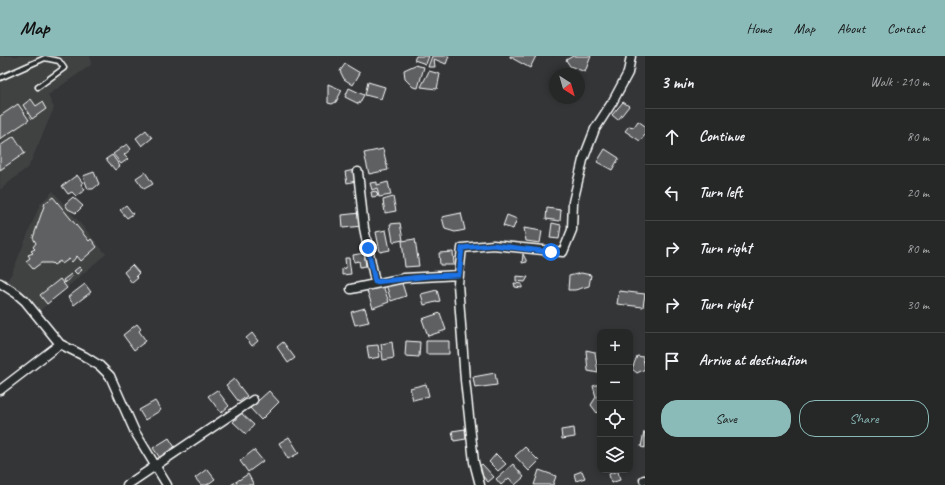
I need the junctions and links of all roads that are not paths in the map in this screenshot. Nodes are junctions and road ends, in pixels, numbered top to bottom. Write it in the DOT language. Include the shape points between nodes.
graph roads {
  1 [pos="631,56"];
  2 [pos="0,78"];
  3 [pos="38,87"];
  4 [pos="358,172"];
  5 [pos="459,275"];
  6 [pos="375,282"];
  7 [pos="0,283"];
  8 [pos="351,289"];
  9 [pos="60,344"];
  10 [pos="0,390"];
  11 [pos="253,400"];
  12 [pos="154,466"];
  13 [pos="127,485"];
  14 [pos="167,485"];
  15 [pos="480,485"];
  1 -- 5 [label="street" via="628,73 595,129 583,160 573,202 572,230 563,252 493,245 462,248"];
  2 -- 3 [label="lane" via="45,58 59,61 64,68"];
  4 -- 6 [label="street" via="364,228"];
  5 -- 6 [label="street"];
  5 -- 15 [label="street" via="465,380 474,462"];
  6 -- 8 [label="street"];
  7 -- 9 [label="street" via="25,301"];
  9 -- 10 [label="street"];
  9 -- 12 [label="street" via="100,366 110,376 135,432"];
  11 -- 12 [label="street"];
  12 -- 13 [label="street"];
  12 -- 14 [label="street"];
}
